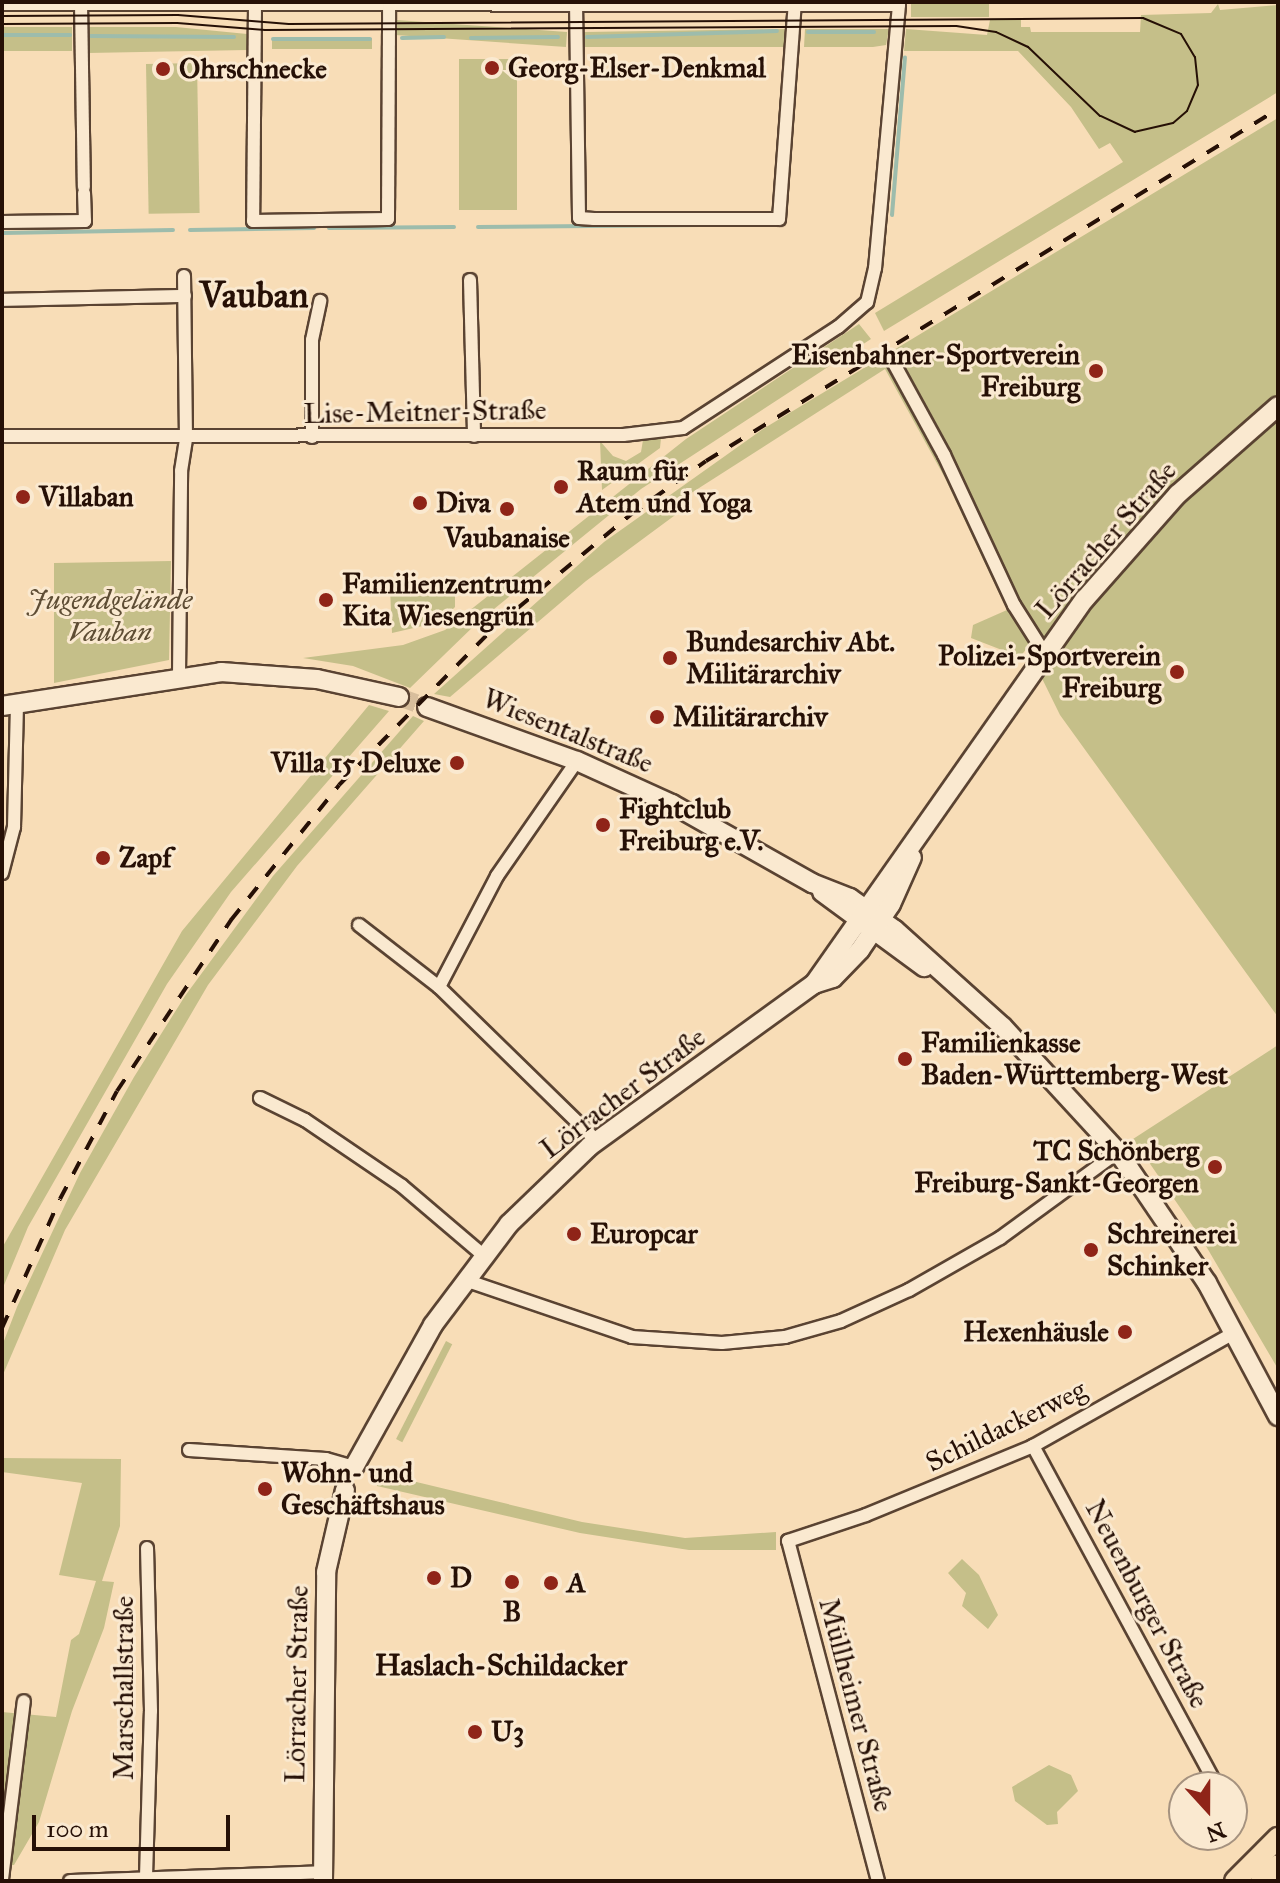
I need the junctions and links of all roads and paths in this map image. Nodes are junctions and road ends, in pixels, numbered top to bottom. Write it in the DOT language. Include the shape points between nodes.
graph roads {
  1 [pos="74,3"];
  2 [pos="576,3"];
  3 [pos="702,3"];
  4 [pos="795,3"];
  5 [pos="2,4"];
  6 [pos="257,4"];
  7 [pos="390,4"];
  8 [pos="2,222"];
  9 [pos="184,276"];
  10 [pos="470,280"];
  11 [pos="185,296"];
  12 [pos="2,300"];
  13 [pos="320,301"];
  14 [pos="892,360"];
  15 [pos="1278,406"];
  16 [pos="2,436"];
  17 [pos="474,436"];
  18 [pos="312,437"];
  19 [pos="186,438"];
  20 [pos="1045,654"];
  21 [pos="179,675"];
  22 [pos="399,697"];
  23 [pos="10,706"];
  24 [pos="427,707"];
  25 [pos="577,761"];
  26 [pos="2,873"];
  27 [pos="869,921"];
  28 [pos="359,925"];
  29 [pos="439,987"];
  30 [pos="260,1098"];
  31 [pos="597,1141"];
  32 [pos="1118,1152"];
  33 [pos="483,1255"];
  34 [pos="465,1280"];
  35 [pos="1235,1332"];
  36 [pos="1278,1416"];
  37 [pos="1033,1446"];
  38 [pos="189,1450"];
  39 [pos="354,1467"];
  40 [pos="345,1490"];
  41 [pos="788,1541"];
  42 [pos="147,1548"];
  43 [pos="24,1701"];
  44 [pos="1208,1771"];
  45 [pos="1278,1838"];
  46 [pos="1278,1865"];
  47 [pos="323,1876"];
  48 [pos="146,1877"];
  49 [pos="2,1879"];
  50 [pos="70,1881"];
  51 [pos="878,1881"];
  52 [pos="1235,1881"];
  53 [pos="1261,1881"];
  1 -- 5 [label="street"];
  1 -- 6 [label="street"];
  1 -- 8 [label="street" via="85,221"];
  2 -- 3 [label="street"];
  2 -- 4 [label="street" via="579,218 779,219"];
  2 -- 7 [label="street"];
  3 -- 4 [label="street"];
  4 -- 17 [label="street, Lise-Meitner-Straße" via="899,5 875,268 867,302 838,327 683,428"];
  6 -- 7 [label="street"];
  6 -- 7 [label="street" via="253,221 388,219"];
  9 -- 11 [label="street"];
  10 -- 17 [label="street"];
  11 -- 12 [label="street"];
  11 -- 19 [label="street"];
  13 -- 18 [label="street" via="312,340"];
  14 -- 20 [label="street" via="944,455 1014,605"];
  15 -- 20 [label="street, Lörracher Straße" via="1178,494"];
  16 -- 19 [label="street, Lise-Meitner-Straße"];
  17 -- 18 [label="street, Lise-Meitner-Straße"];
  18 -- 19 [label="street, Lise-Meitner-Straße"];
  19 -- 21 [label="street"];
  20 -- 27 [label="street, Lörracher Straße"];
  21 -- 22 [label="street" via="265,673"];
  21 -- 23 [label="street"];
  23 -- 26 [label="street" via="14,827"];
  24 -- 25 [label="street, Wiesentalstraße"];
  25 -- 27 [label="street, Wiesentalstraße" via="672,804"];
  25 -- 29 [label="street" via="497,876"];
  27 -- 31 [label="street, Lörracher Straße" via="814,984"];
  27 -- 32 [label="street, Wiesentalstraße" via="941,974 1066,1091"];
  28 -- 29 [label="street"];
  29 -- 31 [label="street"];
  30 -- 33 [label="street" via="305,1120 402,1186"];
  31 -- 33 [label="street, Lörracher Straße" via="523,1209"];
  32 -- 34 [label="street" via="1000,1238 909,1290 818,1329 785,1337 722,1343 632,1337"];
  32 -- 35 [label="street, Wiesentalstraße"];
  33 -- 34 [label="street, Lörracher Straße"];
  34 -- 39 [label="street, Lörracher Straße" via="426,1336"];
  35 -- 36 [label="street, Wiesentalstraße"];
  35 -- 37 [label="street, Schildackerweg"];
  37 -- 41 [label="street, Schildackerweg"];
  37 -- 44 [label="street, Neuenburger Straße"];
  38 -- 39 [label="street" via="326,1459"];
  40 -- 47 [label="street, Lörracher Straße" via="326,1572"];
  41 -- 51 [label="street, Müllheimer Straße"];
  42 -- 48 [label="street, Marschallstraße" via="151,1711"];
  43 -- 49 [label="street"];
  45 -- 52 [label="main road"];
  46 -- 53 [label="main road"];
  47 -- 48 [label="street"];
  48 -- 50 [label="street"];
}
